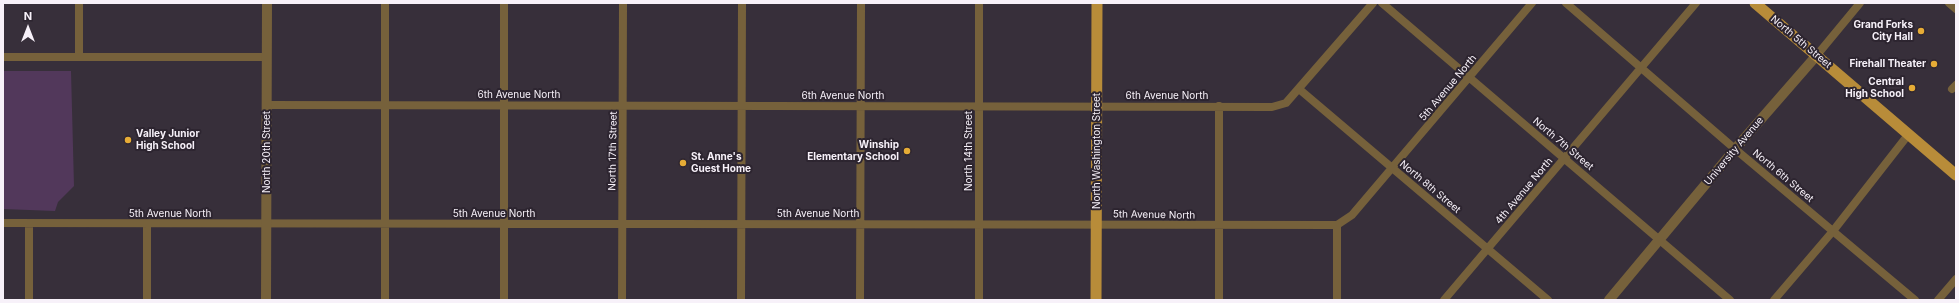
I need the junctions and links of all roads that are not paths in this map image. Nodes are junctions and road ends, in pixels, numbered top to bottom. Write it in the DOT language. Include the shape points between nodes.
graph roads {
  1 [pos="79,3"];
  2 [pos="267,3"];
  3 [pos="385,3"];
  4 [pos="504,3"];
  5 [pos="623,3"];
  6 [pos="742,3"];
  7 [pos="861,3"];
  8 [pos="979,3"];
  9 [pos="1097,3"];
  10 [pos="1373,3"];
  11 [pos="1382,3"];
  12 [pos="1532,3"];
  13 [pos="1566,3"];
  14 [pos="1696,3"];
  15 [pos="1755,3"];
  16 [pos="1860,3"];
  17 [pos="1949,3"];
  18 [pos="1956,9"];
  19 [pos="1817,55"];
  20 [pos="3,57"];
  21 [pos="79,57"];
  22 [pos="267,57"];
  23 [pos="1641,68"];
  24 [pos="1469,78"];
  25 [pos="1299,89"];
  26 [pos="385,104"];
  27 [pos="504,104"];
  28 [pos="267,105"];
  29 [pos="624,105"];
  30 [pos="861,105"];
  31 [pos="742,106"];
  32 [pos="979,106"];
  33 [pos="1097,106"];
  34 [pos="1219,106"];
  35 [pos="1908,135"];
  36 [pos="1735,149"];
  37 [pos="1565,159"];
  38 [pos="1392,168"];
  39 [pos="1956,175"];
  40 [pos="3,223"];
  41 [pos="29,224"];
  42 [pos="147,224"];
  43 [pos="266,224"];
  44 [pos="385,224"];
  45 [pos="504,224"];
  46 [pos="622,224"];
  47 [pos="741,224"];
  48 [pos="860,224"];
  49 [pos="979,224"];
  50 [pos="1097,224"];
  51 [pos="1338,225"];
  52 [pos="1219,226"];
  53 [pos="1833,230"];
  54 [pos="1660,241"];
  55 [pos="1488,249"];
  56 [pos="1956,279"];
  57 [pos="29,300"];
  58 [pos="148,300"];
  59 [pos="266,300"];
  60 [pos="385,300"];
  61 [pos="504,300"];
  62 [pos="622,300"];
  63 [pos="741,300"];
  64 [pos="860,300"];
  65 [pos="979,300"];
  66 [pos="1096,300"];
  67 [pos="1219,300"];
  68 [pos="1337,300"];
  69 [pos="1444,300"];
  70 [pos="1548,300"];
  71 [pos="1608,300"];
  72 [pos="1730,300"];
  73 [pos="1774,300"];
  74 [pos="1914,300"];
  75 [pos="1938,300"];
  1 -- 21 [label="street"];
  2 -- 22 [label="street, North 20th Street"];
  3 -- 26 [label="street"];
  4 -- 27 [label="street"];
  5 -- 29 [label="street, North 17th Street"];
  6 -- 31 [label="street"];
  7 -- 30 [label="street"];
  8 -- 32 [label="street, North 14th Street"];
  9 -- 33 [label="main road, North Washington Street"];
  10 -- 25 [label="street, 6th Avenue North"];
  11 -- 24 [label="street, North 7th Street"];
  12 -- 24 [label="street, 5th Avenue North"];
  13 -- 23 [label="street, North 6th Street"];
  14 -- 23 [label="street, 4th Avenue North"];
  15 -- 19 [label="main road, North 5th Street"];
  16 -- 19 [label="street, University Avenue"];
  17 -- 18 [label="street"];
  19 -- 35 [label="main road, North 5th Street"];
  19 -- 36 [label="street, University Avenue"];
  20 -- 21 [label="street"];
  21 -- 22 [label="street"];
  22 -- 28 [label="street, North 20th Street"];
  23 -- 36 [label="street, North 6th Street"];
  23 -- 37 [label="street, 4th Avenue North"];
  24 -- 37 [label="street, North 7th Street"];
  24 -- 38 [label="street, 5th Avenue North"];
  25 -- 34 [label="street, 6th Avenue North" via="1280,105"];
  25 -- 38 [label="street, North 8th Street"];
  26 -- 27 [label="street, 6th Avenue North"];
  26 -- 28 [label="street, 6th Avenue North"];
  26 -- 44 [label="street"];
  27 -- 29 [label="street, 6th Avenue North"];
  27 -- 45 [label="street"];
  28 -- 43 [label="street, North 20th Street"];
  29 -- 31 [label="street, 6th Avenue North"];
  29 -- 46 [label="street, North 17th Street"];
  30 -- 31 [label="street, 6th Avenue North"];
  30 -- 32 [label="street, 6th Avenue North"];
  30 -- 48 [label="street"];
  31 -- 47 [label="street"];
  32 -- 33 [label="street, 6th Avenue North"];
  32 -- 49 [label="street, North 14th Street"];
  33 -- 34 [label="street, 6th Avenue North"];
  33 -- 50 [label="main road, North Washington Street"];
  34 -- 52 [label="street"];
  35 -- 39 [label="main road, North 5th Street"];
  35 -- 53 [label="street"];
  36 -- 53 [label="street, North 6th Street"];
  36 -- 54 [label="street, University Avenue"];
  37 -- 54 [label="street, North 7th Street"];
  37 -- 55 [label="street, 4th Avenue North"];
  38 -- 51 [label="street, 5th Avenue North" via="1352,215"];
  38 -- 55 [label="street, North 8th Street"];
  40 -- 41 [label="street, 5th Avenue North"];
  41 -- 42 [label="street, 5th Avenue North"];
  41 -- 57 [label="street"];
  42 -- 43 [label="street, 5th Avenue North"];
  42 -- 58 [label="street"];
  43 -- 44 [label="street, 5th Avenue North"];
  43 -- 59 [label="street, North 20th Street"];
  44 -- 45 [label="street, 5th Avenue North"];
  44 -- 60 [label="street"];
  45 -- 46 [label="street, 5th Avenue North"];
  45 -- 61 [label="street"];
  46 -- 47 [label="street, 5th Avenue North"];
  46 -- 62 [label="street, North 17th Street"];
  47 -- 48 [label="street, 5th Avenue North"];
  47 -- 63 [label="street"];
  48 -- 49 [label="street, 5th Avenue North"];
  48 -- 64 [label="street"];
  49 -- 50 [label="street, 5th Avenue North"];
  49 -- 65 [label="street, North 14th Street"];
  50 -- 52 [label="street, 5th Avenue North"];
  50 -- 66 [label="main road, North Washington Street"];
  51 -- 52 [label="street, 5th Avenue North"];
  51 -- 68 [label="street"];
  52 -- 67 [label="street"];
  53 -- 73 [label="street"];
  53 -- 74 [label="street, North 6th Street"];
  54 -- 71 [label="street, University Avenue"];
  54 -- 72 [label="street, North 7th Street"];
  55 -- 69 [label="street, 4th Avenue North"];
  55 -- 70 [label="street, North 8th Street"];
  56 -- 75 [label="street"];
}
